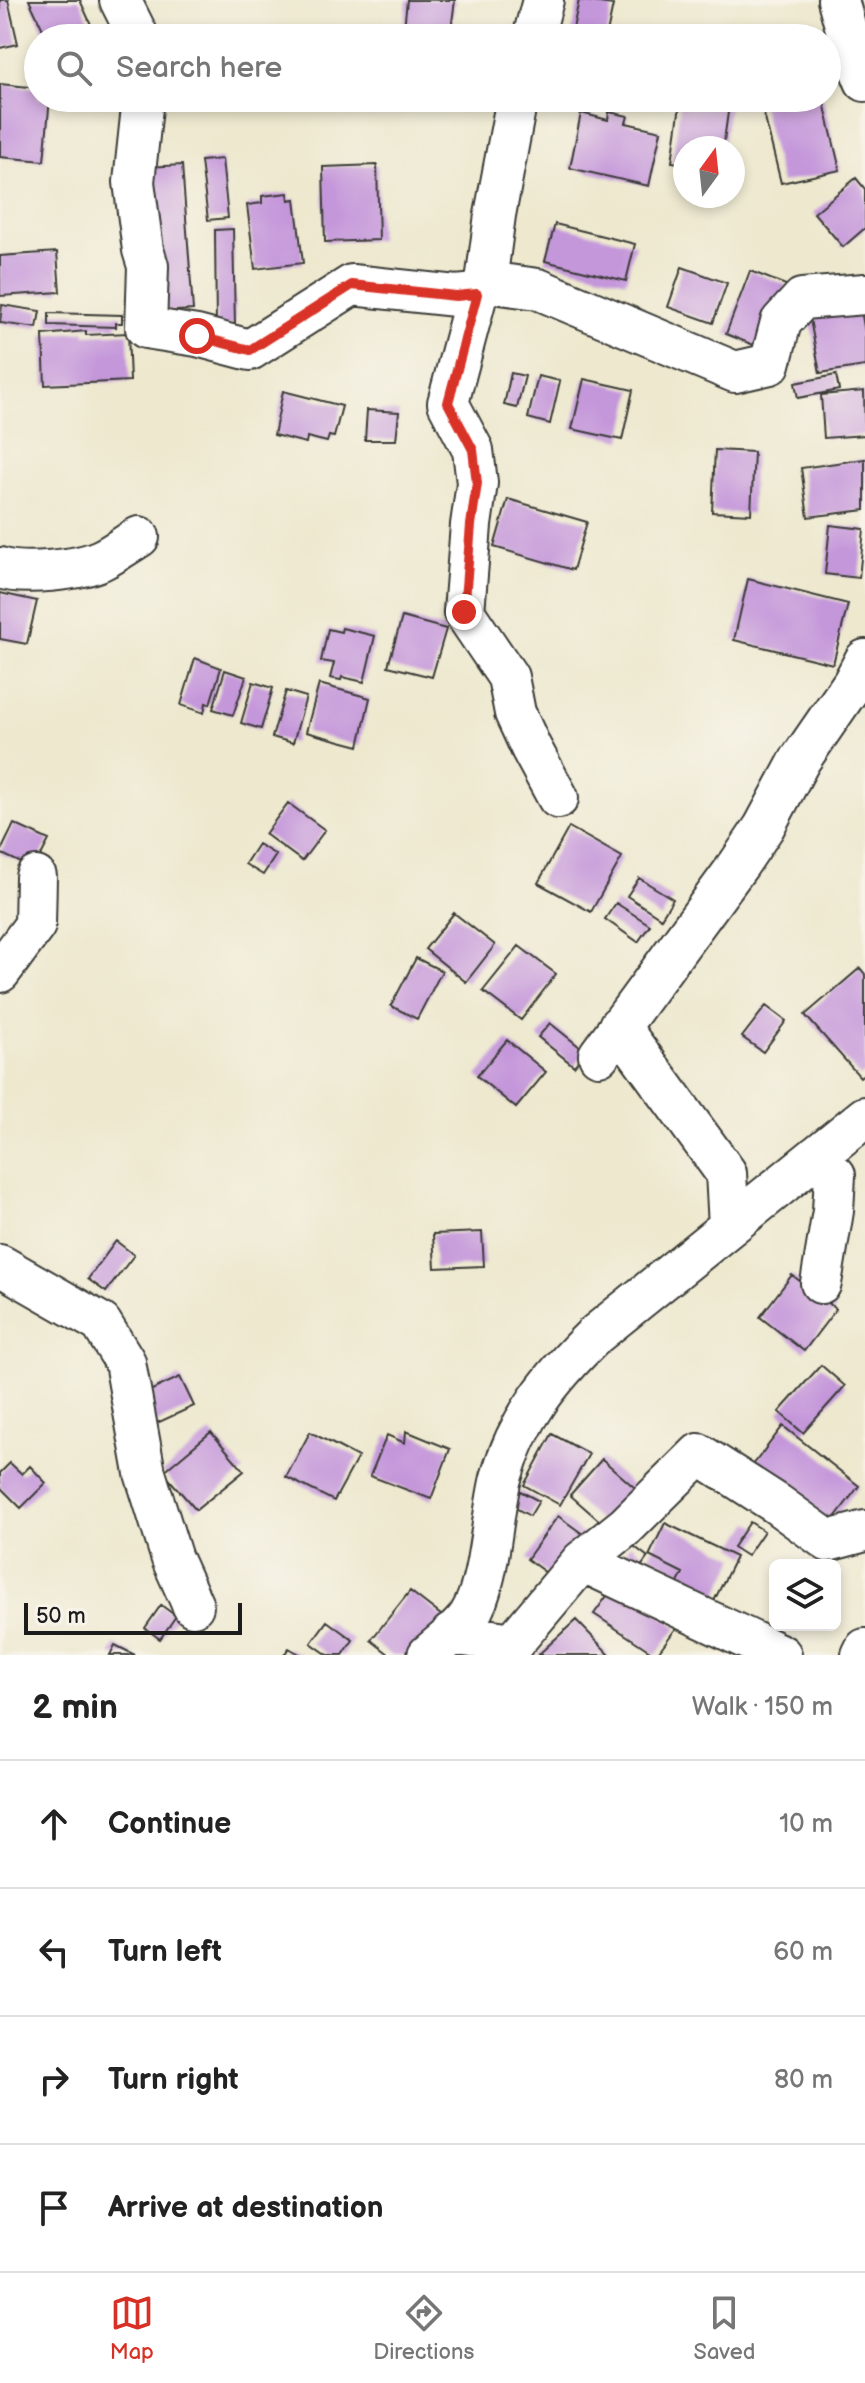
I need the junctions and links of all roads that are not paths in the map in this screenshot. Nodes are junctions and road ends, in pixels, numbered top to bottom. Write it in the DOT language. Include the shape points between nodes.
graph roads {
  1 [pos="120,0"];
  2 [pos="543,0"];
  3 [pos="838,0"];
  4 [pos="132,24"];
  5 [pos="537,24"];
  6 [pos="865,81"];
  7 [pos="142,112"];
  8 [pos="514,112"];
  9 [pos="482,288"];
  10 [pos="865,294"];
  11 [pos="139,537"];
  12 [pos="0,568"];
  13 [pos="865,660"];
  14 [pos="558,798"];
  15 [pos="36,877"];
  16 [pos="0,972"];
  17 [pos="865,1117"];
  18 [pos="828,1164"];
  19 [pos="865,1209"];
  20 [pos="729,1226"];
  21 [pos="0,1265"];
  22 [pos="821,1283"];
  23 [pos="865,1531"];
  24 [pos="582,1561"];
  25 [pos="480,1588"];
  26 [pos="193,1606"];
  27 [pos="440,1644"];
  28 [pos="516,1649"];
  29 [pos="865,1649"];
  30 [pos="781,1655"];
  31 [pos="862,1655"];
  1 -- 4 [label="street"];
  2 -- 5 [label="street"];
  3 -- 6 [label="street"];
  7 -- 9 [label="street" via="134,182 148,266 146,328 250,350 352,285 456,296"];
  8 -- 9 [label="street"];
  9 -- 10 [label="street" via="538,289 735,372 770,364 781,322 802,299"];
  9 -- 14 [label="street" via="448,403 473,450 477,483 464,612 508,677 515,713"];
  11 -- 12 [label="street" via="99,561 48,571"];
  13 -- 20 [label="street" via="764,827 609,1040 726,1173"];
  15 -- 16 [label="street" via="35,925"];
  17 -- 18 [label="street"];
  18 -- 19 [label="street"];
  18 -- 20 [label="street"];
  18 -- 22 [label="street" via="833,1211"];
  20 -- 25 [label="street" via="595,1335 555,1375 521,1426 501,1477"];
  21 -- 26 [label="street" via="101,1323 125,1362 145,1473"];
  23 -- 24 [label="street" via="828,1541 699,1454"];
  24 -- 28 [label="street"];
  24 -- 30 [label="street"];
  25 -- 27 [label="street" via="468,1617"];
  25 -- 28 [label="street"];
  27 -- 28 [label="street"];
  29 -- 31 [label="street"];
}
